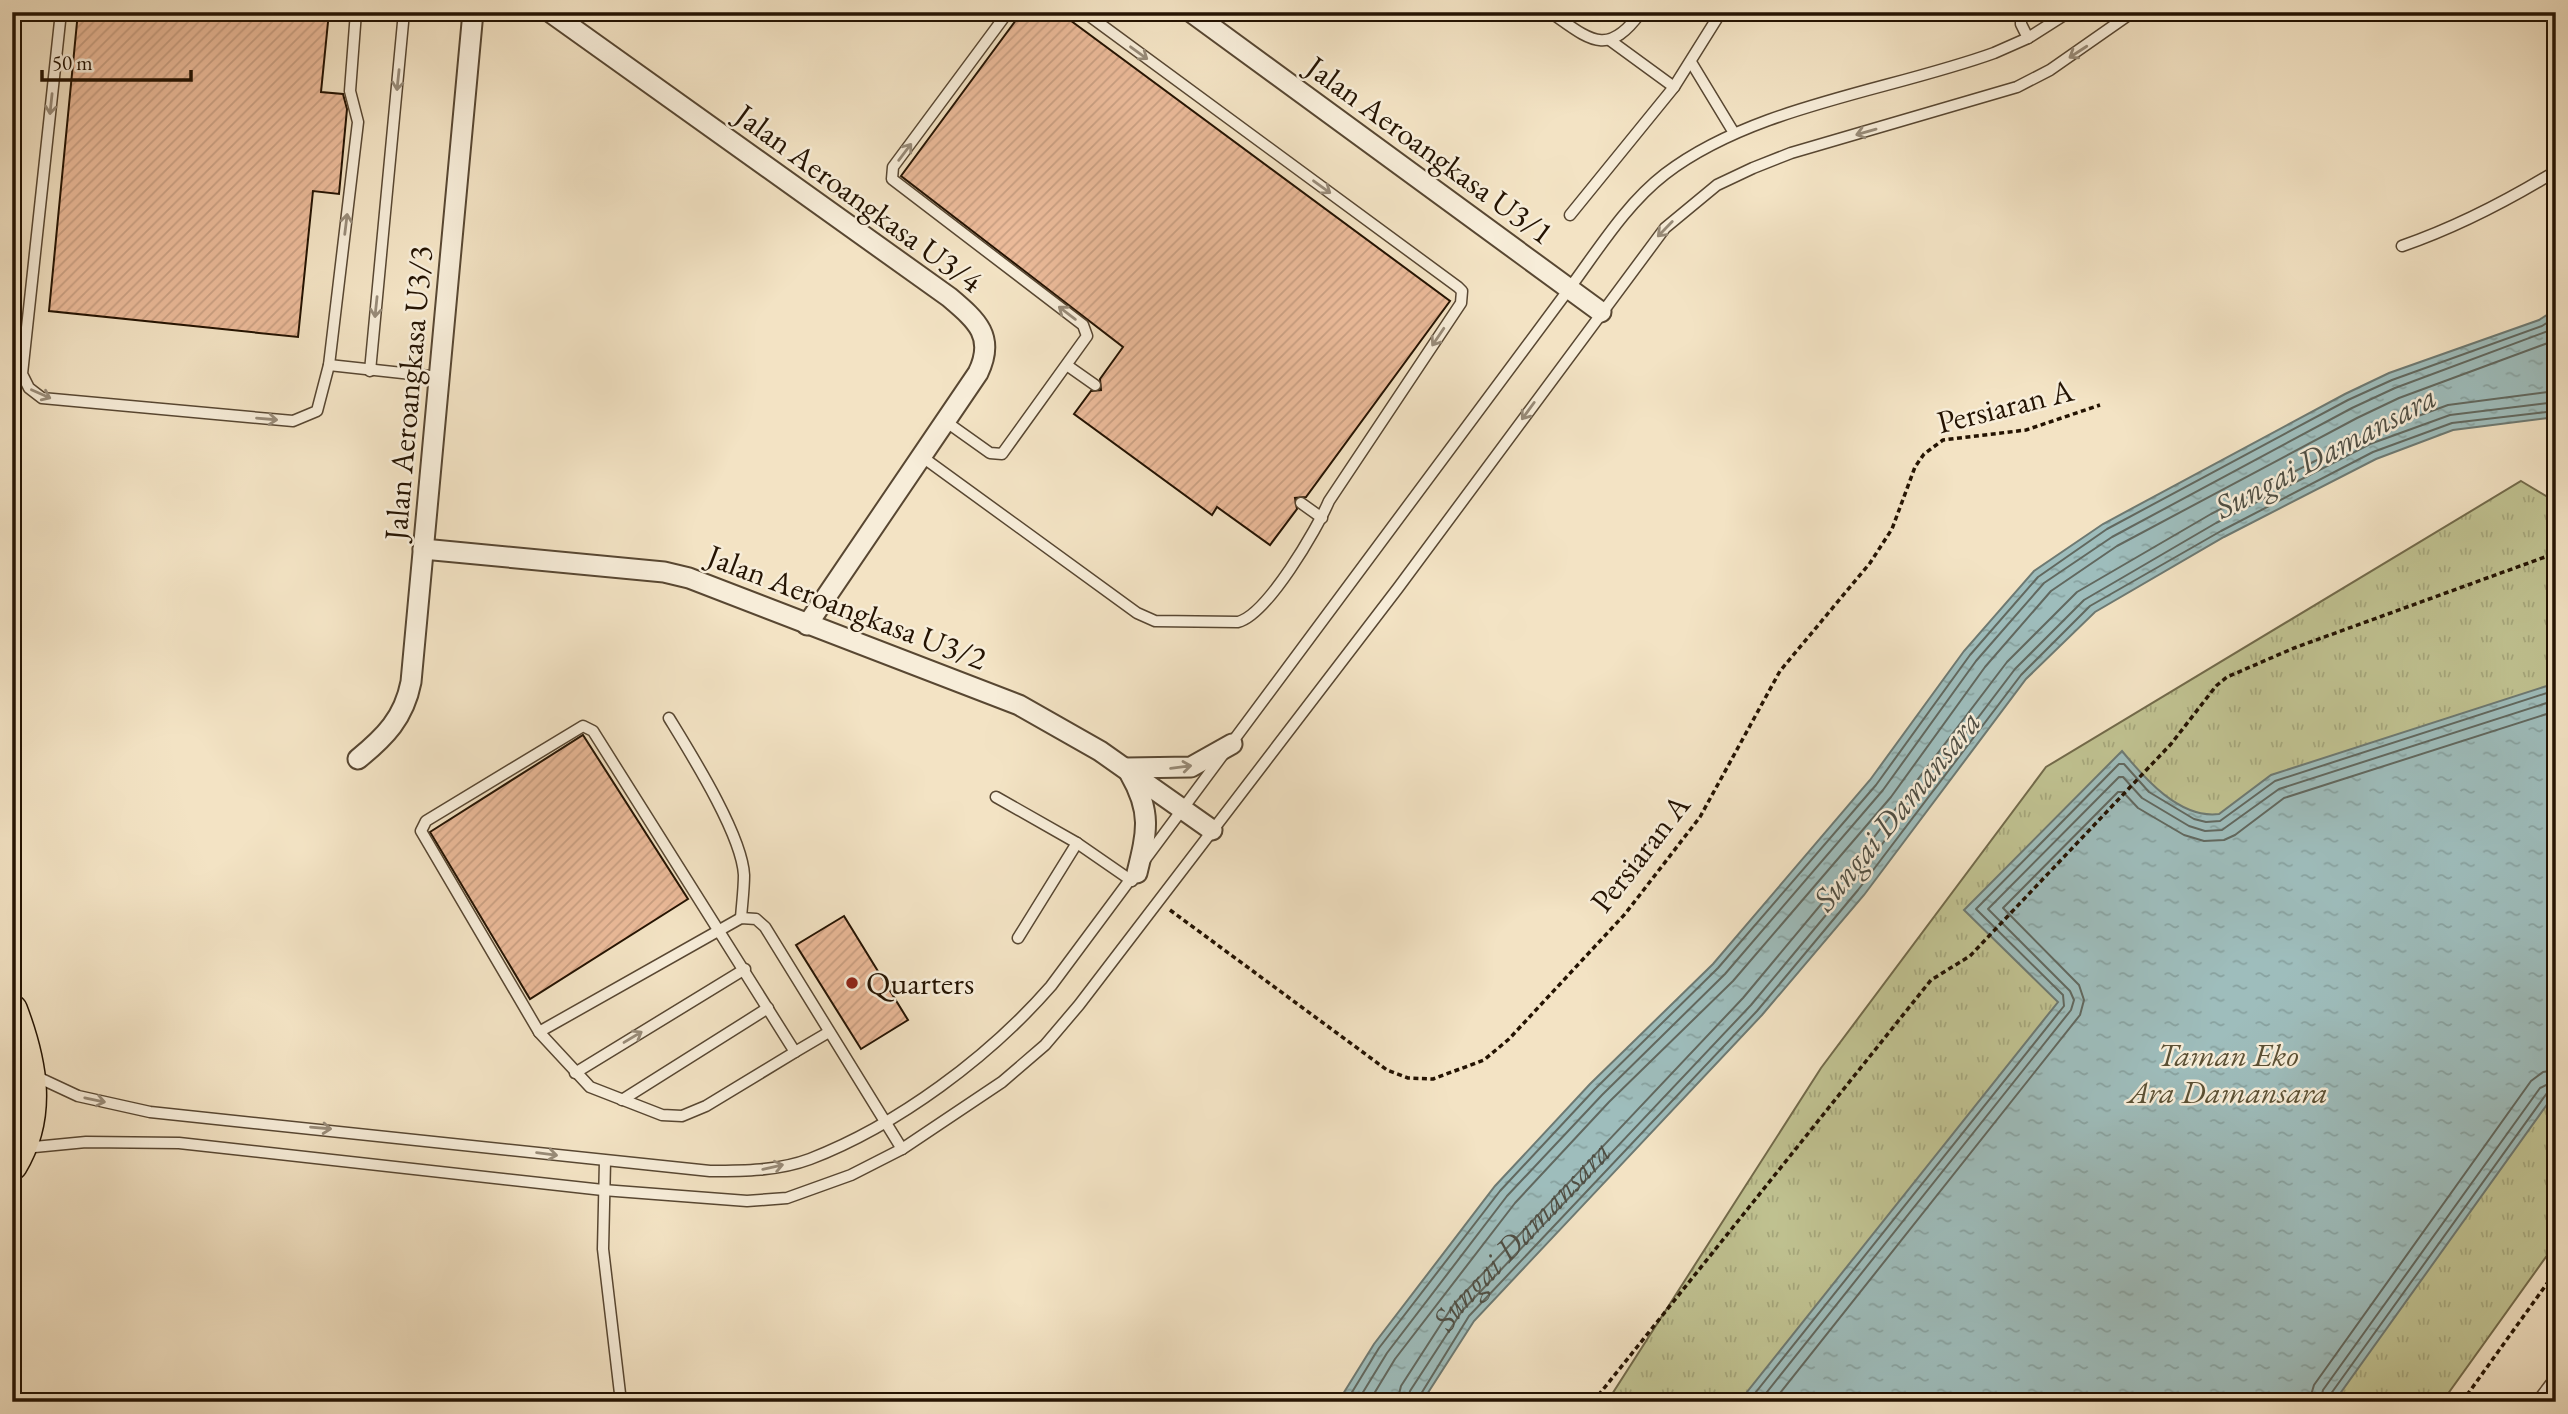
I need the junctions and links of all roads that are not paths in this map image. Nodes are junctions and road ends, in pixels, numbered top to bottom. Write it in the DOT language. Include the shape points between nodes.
graph roads {
  1 [pos="61,12"];
  2 [pos="356,12"];
  3 [pos="404,12"];
  4 [pos="474,12"];
  5 [pos="550,12"];
  6 [pos="1008,12"];
  7 [pos="1084,12"];
  8 [pos="1191,12"];
  9 [pos="1550,12"];
  10 [pos="1640,12"];
  11 [pos="1721,12"];
  12 [pos="2021,12"];
  13 [pos="2070,12"];
  14 [pos="2133,12"];
  15 [pos="2028,38"];
  16 [pos="1612,41"];
  17 [pos="1691,62"];
  18 [pos="1674,87"];
  19 [pos="1734,133"];
  20 [pos="2556,171"];
  21 [pos="1570,215"];
  22 [pos="2402,246"];
  23 [pos="1569,289"];
  24 [pos="1601,312"];
  25 [pos="328,365"];
  26 [pos="1068,366"];
  27 [pos="370,371"];
  28 [pos="439,377"];
  29 [pos="1095,385"];
  30 [pos="945,421"];
  31 [pos="921,456"];
  32 [pos="1301,503"];
  33 [pos="1322,518"];
  34 [pos="423,549"];
  35 [pos="807,625"];
  36 [pos="670,718"];
  37 [pos="1232,744"];
  38 [pos="358,759"];
  39 [pos="1126,768"];
  40 [pos="996,797"];
  41 [pos="1184,809"];
  42 [pos="1212,830"];
  43 [pos="1077,844"];
  44 [pos="1134,877"];
  45 [pos="741,918"];
  46 [pos="721,930"];
  47 [pos="1018,938"];
  48 [pos="745,970"];
  49 [pos="768,1009"];
  50 [pos="12,1010"];
  51 [pos="539,1032"];
  52 [pos="829,1032"];
  53 [pos="795,1052"];
  54 [pos="575,1073"];
  55 [pos="32,1075"];
  56 [pos="622,1100"];
  57 [pos="884,1122"];
  58 [pos="902,1149"];
  59 [pos="17,1157"];
  60 [pos="605,1161"];
  61 [pos="603,1190"];
  62 [pos="2556,1377"];
  63 [pos="621,1402"];
  64 [pos="2538,1402"];
  1 -- 25 [label="lane, one-way" via="22,374 29,388 42,398 293,422 317,411"];
  25 -- 2 [label="lane, one-way" via="358,122 350,91"];
  3 -- 27 [label="lane, one-way"];
  4 -- 28 [label="street, Jalan Aeroangkasa U3/3"];
  5 -- 30 [label="street, Jalan Aeroangkasa U3/4" via="971,316 986,344 985,358"];
  26 -- 6 [label="lane, one-way" via="1087,336 1083,325 892,179 893,167"];
  7 -- 33 [label="lane, one-way" via="1462,292 1461,303"];
  8 -- 23 [label="street, Jalan Aeroangkasa U3/1"];
  9 -- 16 [label="lane" via="1586,37 1601,43"];
  10 -- 16 [label="lane"];
  11 -- 17 [label="lane"];
  12 -- 15 [label="lane"];
  13 -- 15 [label="lane"];
  14 -- 24 [label="lane, one-way" via="2050,70 2017,87 1791,153 1717,185 1665,228"];
  15 -- 19 [label="lane" via="1953,68"];
  16 -- 18 [label="lane"];
  17 -- 18 [label="lane"];
  17 -- 19 [label="lane"];
  18 -- 21 [label="lane"];
  19 -- 23 [label="lane" via="1663,176 1634,205"];
  20 -- 22 [label="lane" via="2440,233"];
  23 -- 24 [label="street, Jalan Aeroangkasa U3/1"];
  23 -- 37 [label="lane"];
  24 -- 42 [label="lane, one-way"];
  25 -- 27 [label="lane"];
  26 -- 29 [label="lane"];
  26 -- 30 [label="lane" via="1002,454 990,453"];
  27 -- 28 [label="lane"];
  28 -- 34 [label="street, Jalan Aeroangkasa U3/3"];
  30 -- 31 [label="street, Jalan Aeroangkasa U3/4"];
  31 -- 33 [label="lane" via="1137,613 1155,621 1248,620"];
  31 -- 35 [label="street, Jalan Aeroangkasa U3/4"];
  32 -- 33 [label="lane"];
  34 -- 35 [label="street, Jalan Aeroangkasa U3/2" via="664,572"];
  34 -- 38 [label="street, Jalan Aeroangkasa U3/3" via="407,700 384,738"];
  35 -- 39 [label="street, Jalan Aeroangkasa U3/2" via="1019,705"];
  36 -- 45 [label="lane" via="740,853 744,873"];
  39 -- 37 [label="street, one-way" via="1191,767"];
  37 -- 41 [label="lane"];
  39 -- 41 [label="street, Jalan Aeroangkasa U3/2"];
  39 -- 44 [label="street" via="1142,796 1148,830"];
  40 -- 43 [label="lane"];
  41 -- 42 [label="street, Jalan Aeroangkasa U3/2"];
  41 -- 44 [label="lane"];
  42 -- 58 [label="lane" via="1045,1045 1002,1082"];
  43 -- 44 [label="lane"];
  43 -- 47 [label="lane"];
  44 -- 57 [label="lane" via="1022,1019 982,1054"];
  45 -- 46 [label="lane"];
  45 -- 52 [label="lane" via="756,919 765,927"];
  46 -- 48 [label="lane"];
  46 -- 51 [label="lane"];
  46 -- 51 [label="lane" via="593,732 577,728 426,821 421,831"];
  48 -- 49 [label="lane"];
  54 -- 48 [label="lane, one-way"];
  49 -- 53 [label="lane"];
  49 -- 56 [label="lane"];
  50 -- 55 [label="main road"];
  51 -- 54 [label="lane"];
  52 -- 53 [label="lane"];
  52 -- 57 [label="lane"];
  53 -- 56 [label="lane" via="706,1107 682,1116 662,1115"];
  54 -- 56 [label="lane" via="590,1087"];
  55 -- 59 [label="main road" via="32,1108"];
  55 -- 60 [label="lane, one-way" via="78,1096 150,1112"];
  57 -- 58 [label="lane"];
  60 -- 57 [label="lane, one-way" via="755,1171 809,1159"];
  58 -- 61 [label="lane" via="851,1175 787,1198 747,1201"];
  59 -- 61 [label="lane" via="86,1142 180,1143"];
  60 -- 61 [label="lane"];
  61 -- 63 [label="lane" via="603,1249"];
  62 -- 64 [label="lane"];
}
